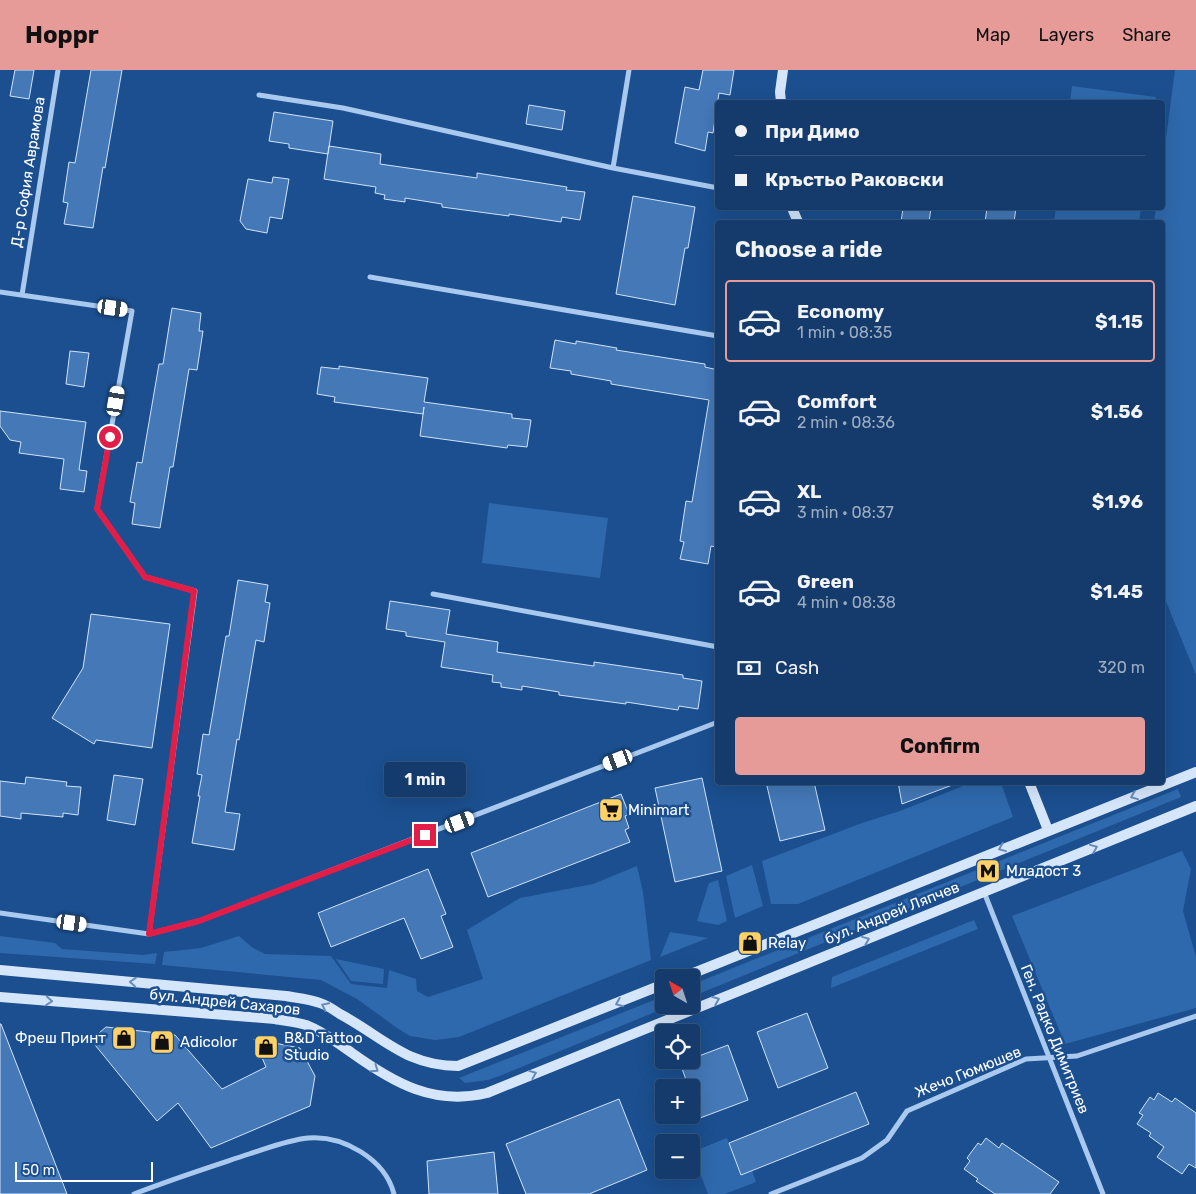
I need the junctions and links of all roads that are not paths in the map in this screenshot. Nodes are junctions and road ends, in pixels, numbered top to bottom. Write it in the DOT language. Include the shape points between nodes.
graph roads {
  1 [pos="58,70"];
  2 [pos="629,70"];
  3 [pos="783,70"];
  4 [pos="259,95"];
  5 [pos="781,100"];
  6 [pos="613,168"];
  7 [pos="715,187"];
  8 [pos="370,277"];
  9 [pos="0,292"];
  10 [pos="22,295"];
  11 [pos="715,335"];
  12 [pos="433,594"];
  13 [pos="715,646"];
  14 [pos="715,723"];
  15 [pos="1196,772"];
  16 [pos="1165,784"];
  17 [pos="1030,785"];
  18 [pos="1163,785"];
  19 [pos="1196,806"];
  20 [pos="1048,830"];
  21 [pos="984,892"];
  22 [pos="0,913"];
  23 [pos="149,934"];
  24 [pos="0,970"];
  25 [pos="700,970"];
  26 [pos="655,988"];
  27 [pos="0,996"];
  28 [pos="1196,1016"];
  29 [pos="1050,1058"];
  30 [pos="487,1093"];
  31 [pos="134,1194"];
  32 [pos="394,1194"];
  33 [pos="771,1194"];
  34 [pos="1104,1194"];
  1 -- 10 [label="street, Д-р София Аврамова"];
  2 -- 6 [label="street"];
  3 -- 5 [label="main road"];
  4 -- 6 [label="street" via="343,108"];
  6 -- 7 [label="street"];
  8 -- 11 [label="street"];
  9 -- 10 [label="street"];
  10 -- 23 [label="street" via="132,311 97,509 145,577 194,591"];
  12 -- 13 [label="street"];
  14 -- 23 [label="street" via="199,921"];
  15 -- 16 [label="main road, бул. Андрей Ляпчев, one-way"];
  17 -- 20 [label="main road"];
  18 -- 20 [label="main road, бул. Андрей Ляпчев, one-way"];
  21 -- 19 [label="main road, бул. Андрей Ляпчев, one-way"];
  20 -- 25 [label="main road, бул. Андрей Ляпчев, one-way"];
  21 -- 29 [label="street, Ген. Радко Димитриев"];
  30 -- 21 [label="main road, бул. Андрей Ляпчев, one-way"];
  22 -- 23 [label="street"];
  26 -- 24 [label="main road, бул. Андрей Сахаров, one-way" via="458,1066 444,1066 411,1058 320,1003 286,996"];
  27 -- 30 [label="main road, бул. Андрей Сахаров, one-way" via="275,1019 306,1025 382,1074 418,1090 461,1097"];
  28 -- 29 [label="street, Жечо Гюмюшев" via="1077,1056"];
  29 -- 33 [label="street, Жечо Гюмюшев" via="1026,1059 907,1110 887,1140 862,1158"];
  29 -- 34 [label="street, Ген. Радко Димитриев"];
  31 -- 32 [label="street" via="179,1176 307,1138 346,1144 362,1153 378,1166"];
}
